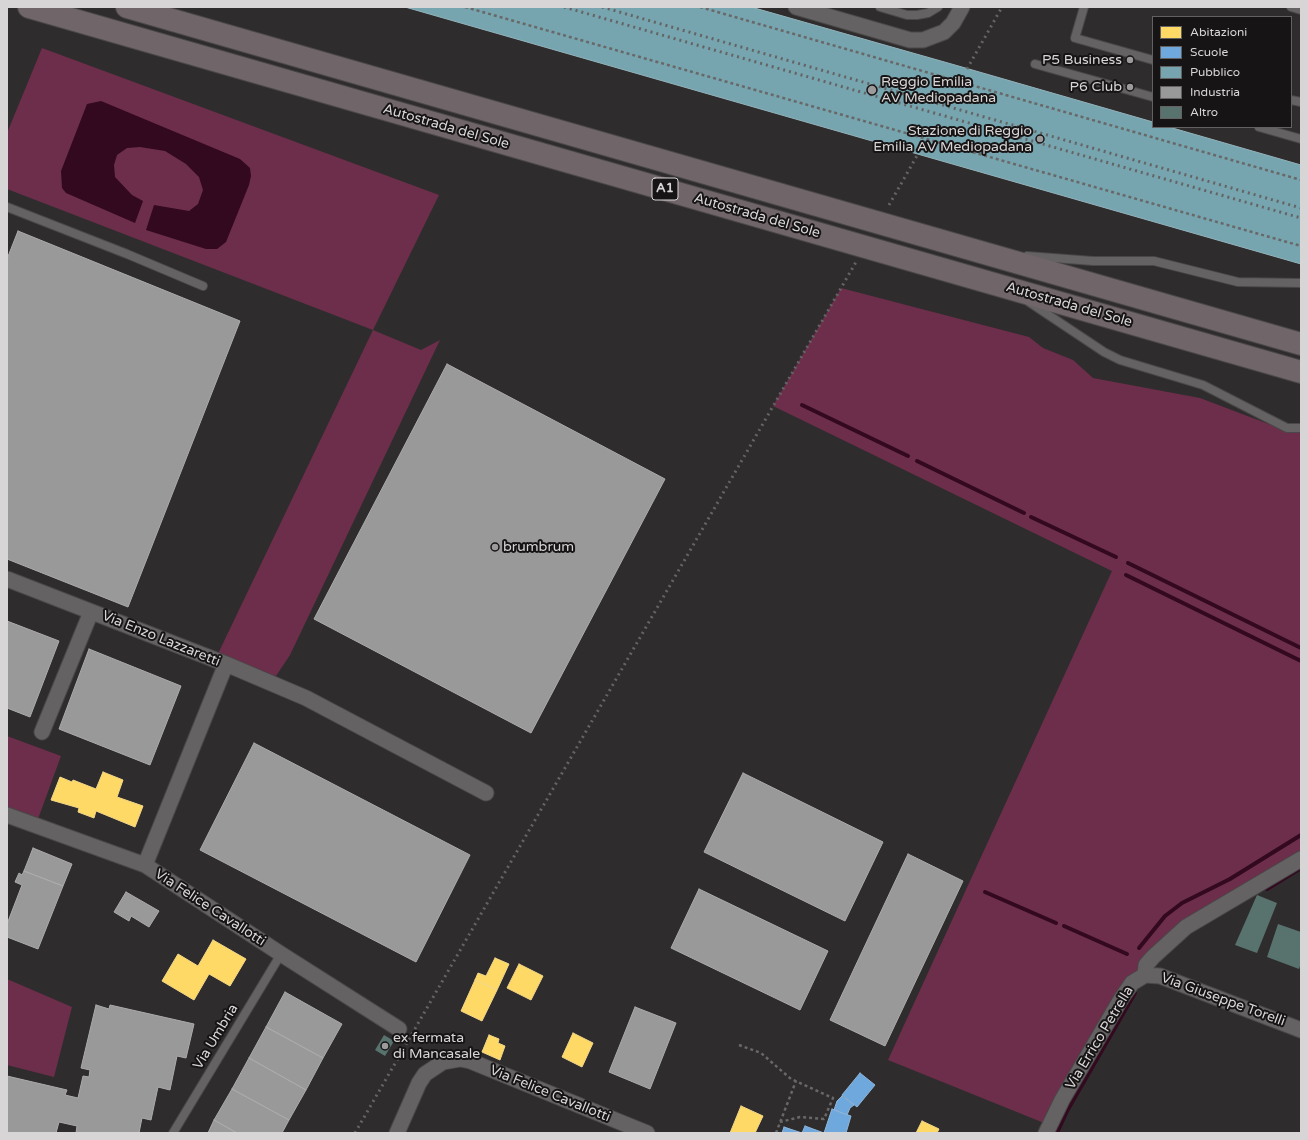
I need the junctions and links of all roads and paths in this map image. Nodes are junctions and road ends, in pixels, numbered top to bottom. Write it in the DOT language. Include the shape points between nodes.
graph roads {
  1 [pos="29,7"];
  2 [pos="127,7"];
  3 [pos="465,7"];
  4 [pos="700,7"];
  5 [pos="796,7"];
  6 [pos="880,7"];
  7 [pos="938,7"];
  8 [pos="962,7"];
  9 [pos="1084,7"];
  10 [pos="1292,7"];
  11 [pos="1301,10"];
  12 [pos="1152,60"];
  13 [pos="1035,64"];
  14 [pos="1152,97"];
  15 [pos="1262,128"];
  16 [pos="1301,139"];
  17 [pos="1301,180"];
  18 [pos="7,207"];
  19 [pos="1301,246"];
  20 [pos="982,253"];
  21 [pos="1301,283"];
  22 [pos="203,286"];
  23 [pos="1006,287"];
  24 [pos="1301,344"];
  25 [pos="1301,372"];
  26 [pos="1301,428"];
  27 [pos="7,579"];
  28 [pos="91,612"];
  29 [pos="226,664"];
  30 [pos="42,732"];
  31 [pos="486,793"];
  32 [pos="7,815"];
  33 [pos="1301,859"];
  34 [pos="145,865"];
  35 [pos="281,954"];
  36 [pos="1145,974"];
  37 [pos="399,1029"];
  38 [pos="1301,1030"];
  39 [pos="739,1045"];
  40 [pos="796,1081"];
  41 [pos="780,1122"];
  42 [pos="173,1133"];
  43 [pos="397,1133"];
  44 [pos="647,1133"];
  45 [pos="776,1133"];
  46 [pos="1046,1133"];
  1 -- 23 [label="highway, Autostrada del Sole / A1"];
  2 -- 20 [label="highway, Autostrada del Sole / A1"];
  3 -- 19 [label="path"];
  4 -- 17 [label="path"];
  5 -- 8 [label="street" via="910,40 923,40 944,32 953,23"];
  6 -- 7 [label="lane" via="917,16"];
  9 -- 12 [label="lane" via="1075,38"];
  10 -- 11 [label="lane"];
  13 -- 14 [label="lane"];
  15 -- 16 [label="lane"];
  18 -- 22 [label="lane"];
  20 -- 21 [label="lane" via="1093,261 1154,261 1238,282"];
  20 -- 24 [label="highway, Autostrada del Sole / A1"];
  23 -- 25 [label="highway, Autostrada del Sole / A1"];
  23 -- 26 [label="lane" via="1120,360 1202,385 1287,428"];
  27 -- 28 [label="street, Via Enzo Lazzaretti"];
  28 -- 29 [label="street, Via Enzo Lazzaretti"];
  28 -- 30 [label="street"];
  29 -- 31 [label="street" via="306,698"];
  29 -- 34 [label="street, Via Enzo Lazzaretti"];
  32 -- 34 [label="street, Via Felice Cavallotti"];
  33 -- 36 [label="street, Via Errico Petrella" via="1186,927 1153,957 1146,966"];
  34 -- 35 [label="street, Via Felice Cavallotti"];
  35 -- 37 [label="street, Via Felice Cavallotti"];
  35 -- 42 [label="lane, Via Umbria"];
  36 -- 38 [label="street, Via Giuseppe Torelli" via="1160,976"];
  36 -- 46 [label="street, Via Errico Petrella" via="1132,983 1122,999 1062,1100"];
  39 -- 40 [label="path" via="761,1053"];
  40 -- 41 [label="path"];
  40 -- 41 [label="path" via="833,1098 824,1119 800,1117"];
  41 -- 45 [label="path"];
  43 -- 44 [label="street, Via Felice Cavallotti" via="419,1083 426,1074 443,1062 460,1059"];
}
